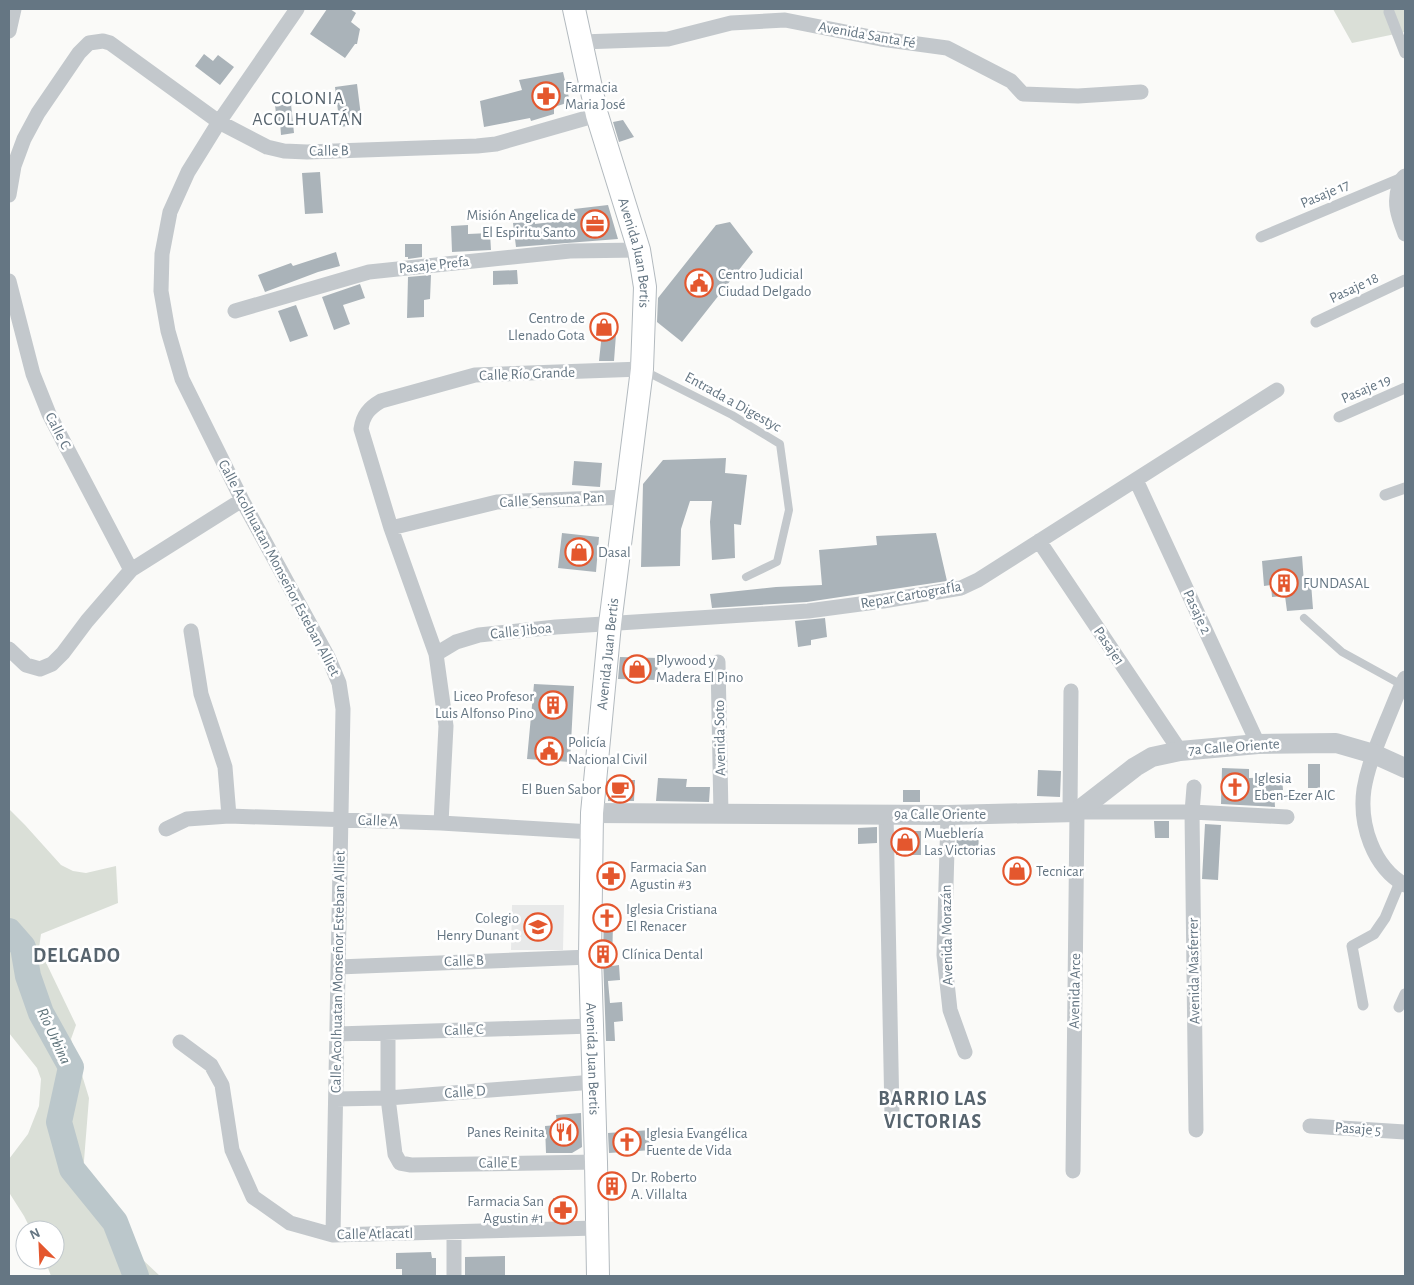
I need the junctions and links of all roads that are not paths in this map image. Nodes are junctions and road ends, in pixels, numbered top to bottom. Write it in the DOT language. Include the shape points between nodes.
graph roads {
  1 [pos="14,9"];
  2 [pos="298,9"];
  3 [pos="574,9"];
  4 [pos="1389,12"];
  5 [pos="9,31"];
  6 [pos="581,42"];
  7 [pos="1405,53"];
  8 [pos="1141,92"];
  9 [pos="597,115"];
  10 [pos="219,122"];
  11 [pos="1403,177"];
  12 [pos="9,195"];
  13 [pos="1405,234"];
  14 [pos="1260,238"];
  15 [pos="639,250"];
  16 [pos="1405,280"];
  17 [pos="9,281"];
  18 [pos="235,311"];
  19 [pos="1316,322"];
  20 [pos="642,369"];
  21 [pos="1405,388"];
  22 [pos="1277,390"];
  23 [pos="1339,416"];
  24 [pos="1136,480"];
  25 [pos="1405,488"];
  26 [pos="1386,495"];
  27 [pos="627,497"];
  28 [pos="242,500"];
  29 [pos="391,528"];
  30 [pos="1040,541"];
  31 [pos="131,570"];
  32 [pos="746,577"];
  33 [pos="1304,618"];
  34 [pos="610,624"];
  35 [pos="191,631"];
  36 [pos="9,649"];
  37 [pos="436,654"];
  38 [pos="718,662"];
  39 [pos="1403,682"];
  40 [pos="1071,691"];
  41 [pos="1258,744"];
  42 [pos="1180,751"];
  43 [pos="1374,754"];
  44 [pos="1405,768"];
  45 [pos="1194,787"];
  46 [pos="1073,812"];
  47 [pos="1192,812"];
  48 [pos="721,814"];
  49 [pos="886,814"];
  50 [pos="948,815"];
  51 [pos="229,816"];
  52 [pos="1288,817"];
  53 [pos="341,820"];
  54 [pos="441,823"];
  55 [pos="592,823"];
  56 [pos="166,829"];
  57 [pos="1403,883"];
  58 [pos="590,957"];
  59 [pos="338,967"];
  60 [pos="1405,994"];
  61 [pos="1363,1005"];
  62 [pos="1399,1007"];
  63 [pos="592,1026"];
  64 [pos="388,1033"];
  65 [pos="337,1034"];
  66 [pos="180,1042"];
  67 [pos="965,1052"];
  68 [pos="594,1082"];
  69 [pos="388,1098"];
  70 [pos="336,1099"];
  71 [pos="892,1115"];
  72 [pos="1310,1126"];
  73 [pos="1196,1130"];
  74 [pos="1405,1132"];
  75 [pos="596,1162"];
  76 [pos="1073,1171"];
  77 [pos="597,1228"];
  78 [pos="454,1232"];
  79 [pos="333,1235"];
  80 [pos="454,1276"];
  81 [pos="598,1276"];
  1 -- 5 [label="street"];
  2 -- 10 [label="street, Calle Acolhuatan Monseñor Esteban Alliet"];
  3 -- 6 [label="main road, Avenida Juan Bertis"];
  4 -- 7 [label="street"];
  6 -- 8 [label="street, Avenida Santa Fé" via="668,39 731,24 785,20 947,48 1011,81 1024,94 1078,96"];
  6 -- 9 [label="main road, Avenida Juan Bertis"];
  9 -- 10 [label="street, Calle B" via="496,144 307,152 267,147"];
  9 -- 15 [label="main road, Avenida Juan Bertis"];
  10 -- 12 [label="street, Calle B" via="110,43 88,43 24,138 14,166"];
  10 -- 28 [label="street, Calle Acolhuatan Monseñor Esteban Alliet" via="188,172 170,212 162,254 161,291 182,379"];
  11 -- 13 [label="street" via="1396,195 1396,210"];
  11 -- 14 [label="street, Pasaje 17"];
  15 -- 18 [label="street, Pasaje Prefa" via="570,251 369,272"];
  15 -- 20 [label="main road, Avenida Juan Bertis" via="645,286"];
  16 -- 19 [label="street, Pasaje 18"];
  17 -- 31 [label="street, Calle C" via="33,374 49,414"];
  20 -- 27 [label="main road, Avenida Juan Bertis"];
  20 -- 29 [label="street, Calle Río Grande" via="475,375 381,400 363,417 361,428"];
  20 -- 32 [label="lane, Entrada a Digestyc" via="732,415 780,444 789,510 777,562"];
  21 -- 23 [label="street, Pasaje 19"];
  22 -- 24 [label="street, Repar CartografÍa"];
  24 -- 30 [label="street, Repar CartografÍa"];
  24 -- 41 [label="street, Pasaje 2"];
  25 -- 26 [label="street"];
  27 -- 29 [label="street, Calle Sensuna Pan" via="497,502"];
  27 -- 34 [label="main road, Avenida Juan Bertis"];
  28 -- 31 [label="street"];
  28 -- 53 [label="street, Calle Acolhuatan Monseñor Esteban Alliet" via="339,683 343,709"];
  29 -- 37 [label="street"];
  30 -- 34 [label="street, Repar CartografÍa" via="962,588 808,611"];
  30 -- 42 [label="street, Pasaje1"];
  31 -- 36 [label="street" via="52,664 40,669 26,665"];
  33 -- 39 [label="lane" via="1342,652"];
  34 -- 37 [label="street, Calle Jiboa" via="479,635 456,642"];
  34 -- 55 [label="main road, Avenida Juan Bertis"];
  35 -- 51 [label="street" via="201,694 225,767"];
  37 -- 54 [label="street" via="446,726"];
  38 -- 48 [label="street, Avenida Soto"];
  39 -- 43 [label="street"];
  40 -- 46 [label="street, Avenida Arce"];
  41 -- 42 [label="street, 7a Calle Oriente"];
  41 -- 43 [label="street, 7a Calle Oriente" via="1336,743"];
  42 -- 46 [label="street, 7a Calle Oriente" via="1152,757"];
  43 -- 44 [label="street, 7a Calle Oriente"];
  43 -- 57 [label="street" via="1364,790 1364,823 1375,856"];
  45 -- 47 [label="street, Avenida Masferrer"];
  46 -- 47 [label="street, 9a Calle Oriente"];
  46 -- 50 [label="street, 9a Calle Oriente"];
  46 -- 76 [label="street, Avenida Arce"];
  47 -- 52 [label="street, 9a Calle Oriente"];
  47 -- 73 [label="street, Avenida Masferrer"];
  48 -- 49 [label="street, 9a Calle Oriente"];
  48 -- 55 [label="street, 9a Calle Oriente"];
  49 -- 50 [label="street, 9a Calle Oriente"];
  49 -- 71 [label="street"];
  50 -- 67 [label="street, Avenida Morazán" via="944,955 950,1010"];
  51 -- 53 [label="street, Calle A"];
  51 -- 56 [label="street, Calle A" via="187,819"];
  53 -- 54 [label="street, Calle A"];
  53 -- 59 [label="street, Calle Acolhuatan Monseñor Esteban Alliet"];
  54 -- 55 [label="street, Calle A"];
  55 -- 58 [label="main road, Avenida Juan Bertis"];
  57 -- 61 [label="street" via="1374,934 1352,946"];
  58 -- 59 [label="street, Calle B"];
  58 -- 63 [label="main road, Avenida Juan Bertis"];
  59 -- 65 [label="street, Calle Acolhuatan Monseñor Esteban Alliet"];
  60 -- 62 [label="street"];
  63 -- 64 [label="street, Calle C"];
  63 -- 68 [label="main road, Avenida Juan Bertis"];
  64 -- 65 [label="street, Calle C"];
  64 -- 69 [label="street"];
  65 -- 70 [label="street, Calle Acolhuatan Monseñor Esteban Alliet"];
  66 -- 79 [label="street, Calle Atlacatl" via="211,1065 222,1085 232,1150 253,1197 290,1223"];
  68 -- 69 [label="street, Calle D"];
  68 -- 75 [label="main road, Avenida Juan Bertis"];
  69 -- 70 [label="street, Calle D"];
  69 -- 75 [label="street, Calle E" via="395,1154 400,1163"];
  70 -- 79 [label="street, Calle Acolhuatan Monseñor Esteban Alliet"];
  72 -- 74 [label="street, Pasaje 5"];
  75 -- 77 [label="main road, Avenida Juan Bertis"];
  77 -- 78 [label="street, Calle Atlacatl"];
  77 -- 81 [label="main road, Avenida Juan Bertis"];
  78 -- 79 [label="street, Calle Atlacatl"];
  78 -- 80 [label="street"];
}
